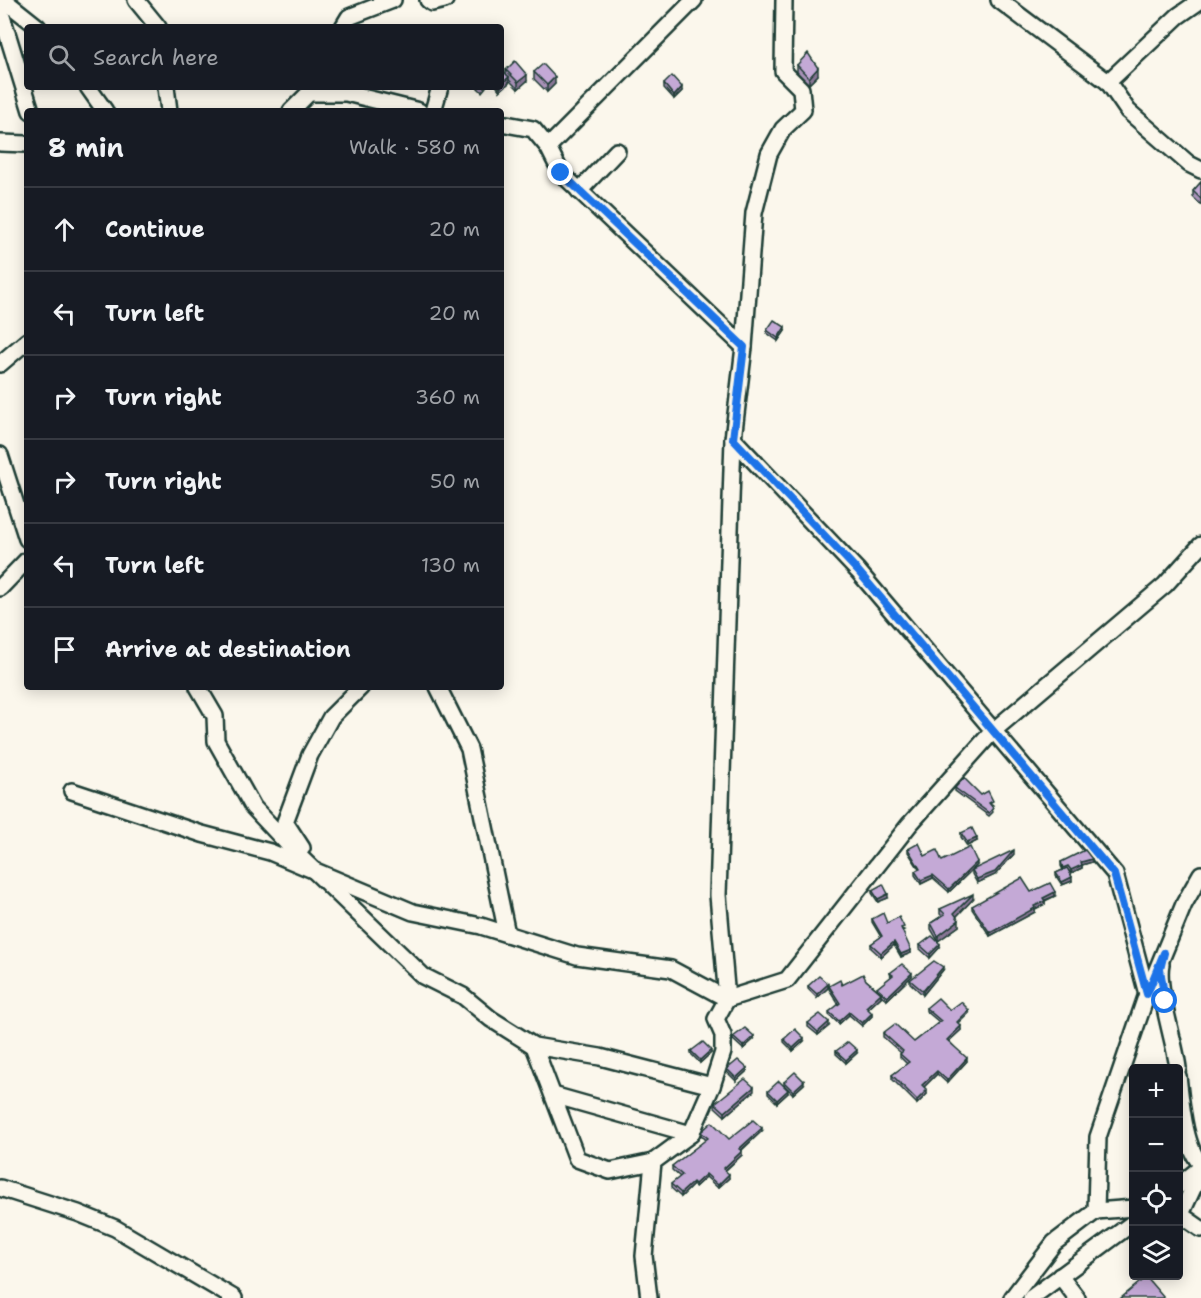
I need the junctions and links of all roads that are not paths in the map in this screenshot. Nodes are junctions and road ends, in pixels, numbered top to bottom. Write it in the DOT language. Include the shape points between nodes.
graph roads {
  1 [pos="4,0"];
  2 [pos="136,0"];
  3 [pos="393,0"];
  4 [pos="428,0"];
  5 [pos="446,0"];
  6 [pos="694,0"];
  7 [pos="784,0"];
  8 [pos="999,0"];
  9 [pos="1201,0"];
  10 [pos="0,10"];
  11 [pos="34,24"];
  12 [pos="156,24"];
  13 [pos="345,24"];
  14 [pos="1108,82"];
  15 [pos="24,88"];
  16 [pos="25,90"];
  17 [pos="90,90"];
  18 [pos="166,90"];
  19 [pos="311,90"];
  20 [pos="439,90"];
  21 [pos="30,108"];
  22 [pos="103,108"];
  23 [pos="169,108"];
  24 [pos="294,108"];
  25 [pos="407,108"];
  26 [pos="434,108"];
  27 [pos="504,124"];
  28 [pos="0,143"];
  29 [pos="24,144"];
  30 [pos="548,147"];
  31 [pos="616,151"];
  32 [pos="1201,170"];
  33 [pos="579,191"];
  34 [pos="24,343"];
  35 [pos="744,347"];
  36 [pos="24,355"];
  37 [pos="6,358"];
  38 [pos="733,439"];
  39 [pos="0,455"];
  40 [pos="24,530"];
  41 [pos="1201,545"];
  42 [pos="24,563"];
  43 [pos="0,588"];
  44 [pos="200,690"];
  45 [pos="358,690"];
  46 [pos="440,690"];
  47 [pos="993,731"];
  48 [pos="72,791"];
  49 [pos="316,871"];
  50 [pos="1201,874"];
  51 [pos="507,934"];
  52 [pos="1164,953"];
  53 [pos="1147,994"];
  54 [pos="727,999"];
  55 [pos="534,1046"];
  56 [pos="1177,1064"];
  57 [pos="712,1086"];
  58 [pos="553,1095"];
  59 [pos="1183,1118"];
  60 [pos="691,1134"];
  61 [pos="653,1162"];
  62 [pos="1201,1168"];
  63 [pos="1183,1183"];
  64 [pos="0,1188"];
  65 [pos="1183,1207"];
  66 [pos="1129,1208"];
  67 [pos="1096,1211"];
  68 [pos="1183,1215"];
  69 [pos="1129,1226"];
  70 [pos="1201,1229"];
  71 [pos="1060,1276"];
  72 [pos="234,1298"];
  73 [pos="649,1298"];
  74 [pos="1012,1298"];
  75 [pos="1031,1298"];
  76 [pos="1077,1298"];
  1 -- 11 [label="street"];
  2 -- 12 [label="street"];
  3 -- 13 [label="street" via="349,17"];
  4 -- 5 [label="street"];
  6 -- 30 [label="street"];
  7 -- 35 [label="street" via="783,71 801,89 803,110 783,129 769,154 754,213"];
  8 -- 14 [label="street"];
  9 -- 14 [label="street" via="1178,16"];
  10 -- 15 [label="street"];
  14 -- 32 [label="street" via="1128,111"];
  16 -- 21 [label="street"];
  17 -- 22 [label="street"];
  18 -- 23 [label="street"];
  19 -- 24 [label="street"];
  19 -- 25 [label="street" via="346,93"];
  20 -- 26 [label="street"];
  27 -- 30 [label="street" via="533,129"];
  28 -- 29 [label="street"];
  30 -- 33 [label="street" via="561,173"];
  31 -- 33 [label="street"];
  33 -- 35 [label="street"];
  34 -- 37 [label="street"];
  35 -- 38 [label="street"];
  36 -- 37 [label="street"];
  38 -- 47 [label="street" via="858,571"];
  38 -- 54 [label="street" via="718,895"];
  39 -- 40 [label="street"];
  41 -- 47 [label="street" via="1165,585"];
  42 -- 43 [label="street"];
  44 -- 49 [label="street" via="215,716 216,741 253,807"];
  45 -- 49 [label="street" via="331,717 320,736 285,822"];
  46 -- 51 [label="street" via="469,749"];
  47 -- 53 [label="street" via="1114,874"];
  47 -- 54 [label="street" via="909,825 787,980"];
  48 -- 49 [label="street" via="270,852"];
  49 -- 51 [label="street" via="413,912"];
  49 -- 55 [label="street" via="423,976 463,996"];
  50 -- 52 [label="street"];
  51 -- 54 [label="street" via="577,956 671,969"];
  52 -- 53 [label="street"];
  52 -- 56 [label="street" via="1160,969"];
  53 -- 67 [label="street" via="1098,1137"];
  54 -- 57 [label="street" via="716,1019 723,1035 723,1052"];
  55 -- 57 [label="street" via="600,1057"];
  55 -- 58 [label="street"];
  57 -- 60 [label="street"];
  58 -- 60 [label="street"];
  58 -- 61 [label="street" via="578,1159 610,1171"];
  59 -- 62 [label="street"];
  60 -- 61 [label="street"];
  61 -- 73 [label="street" via="644,1256"];
  62 -- 63 [label="street"];
  62 -- 65 [label="street"];
  64 -- 72 [label="street" via="115,1228"];
  66 -- 67 [label="street"];
  67 -- 74 [label="street" via="1054,1243"];
  68 -- 70 [label="street"];
  69 -- 71 [label="street"];
  71 -- 75 [label="street"];
  71 -- 76 [label="street"];
}
